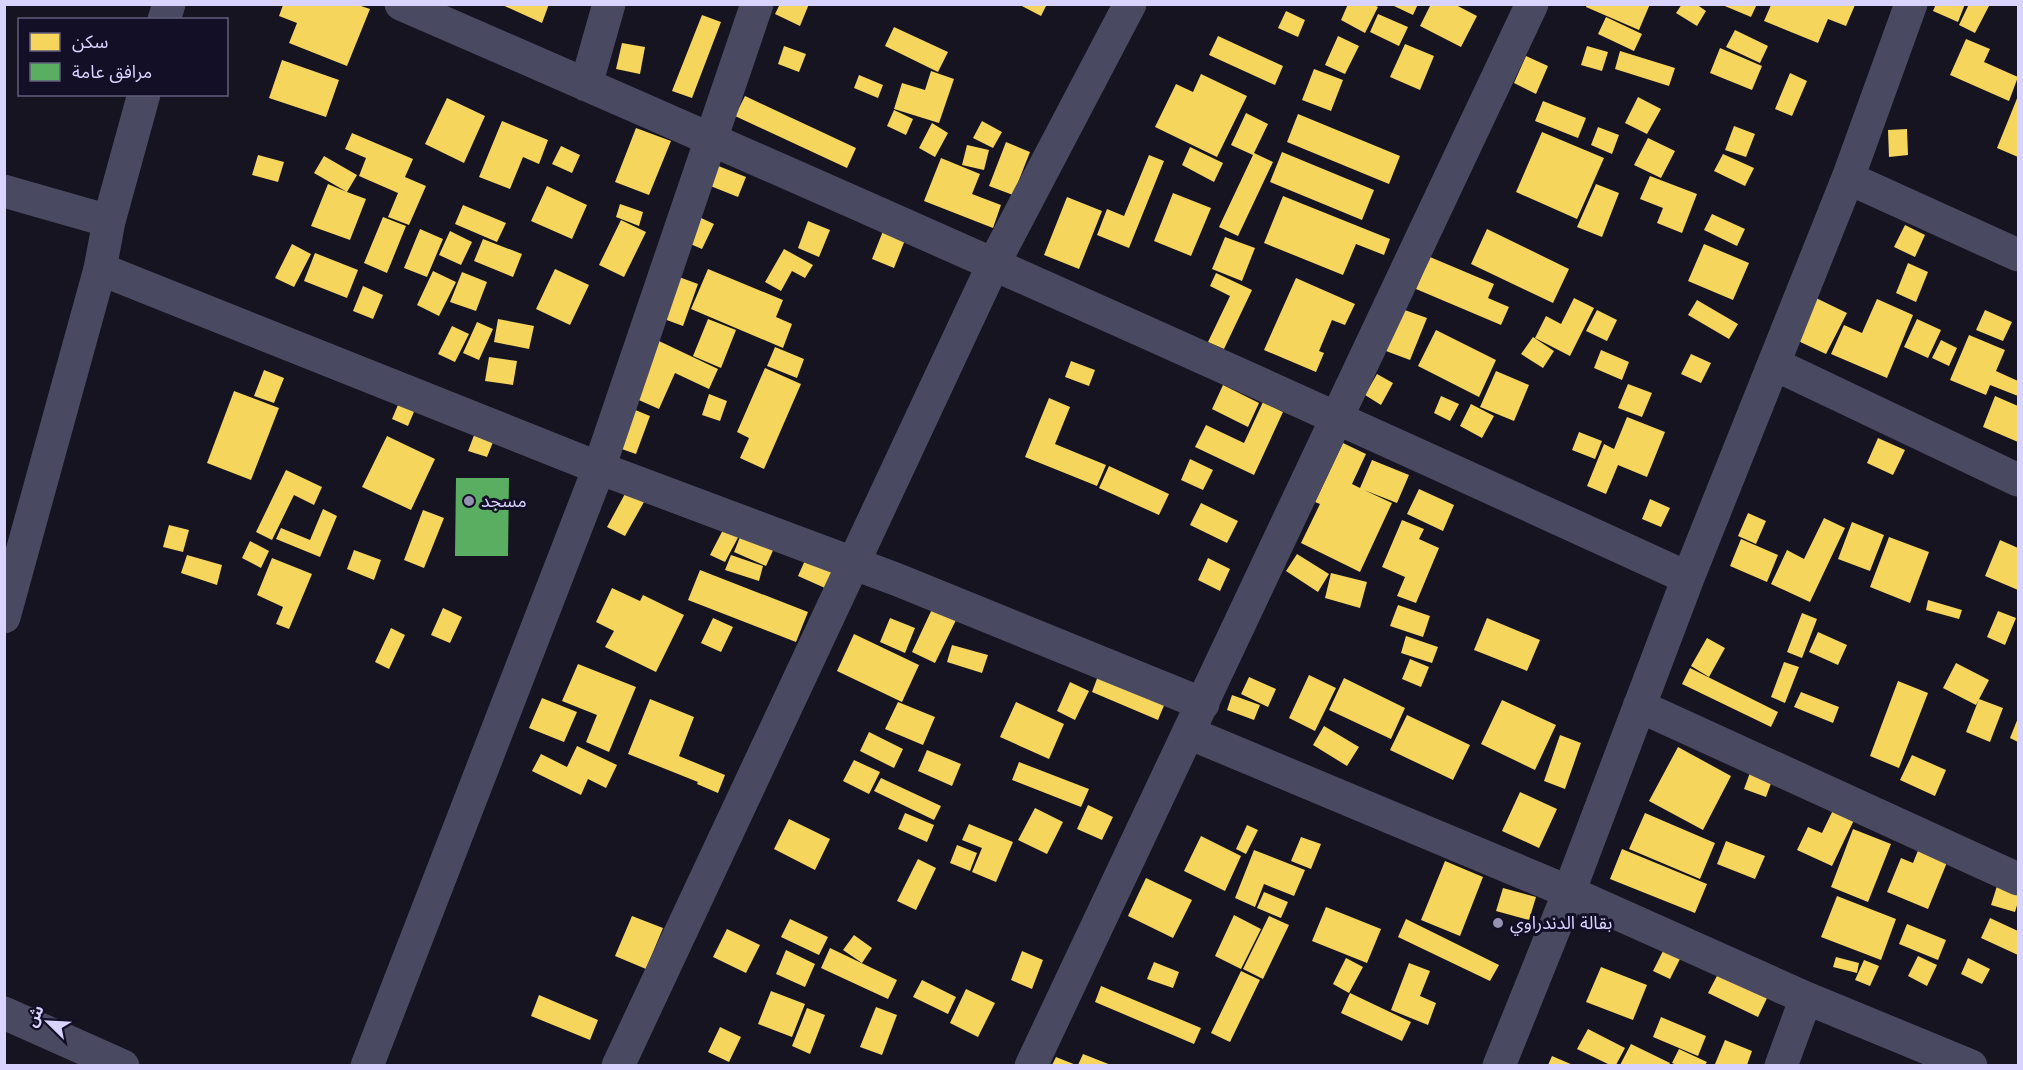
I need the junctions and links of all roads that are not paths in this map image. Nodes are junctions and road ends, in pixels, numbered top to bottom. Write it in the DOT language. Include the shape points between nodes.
graph roads {
  1 [pos="401,4"];
  2 [pos="609,4"];
  3 [pos="757,4"];
  4 [pos="1130,4"];
  5 [pos="1532,4"];
  6 [pos="1911,4"];
  7 [pos="585,85"];
  8 [pos="143,96"];
  9 [pos="710,138"];
  10 [pos="1848,178"];
  11 [pos="4,191"];
  12 [pos="109,221"];
  13 [pos="2019,255"];
  14 [pos="993,266"];
  15 [pos="100,269"];
  16 [pos="1774,364"];
  17 [pos="1338,418"];
  18 [pos="598,468"];
  19 [pos="2019,480"];
  20 [pos="15,535"];
  21 [pos="854,562"];
  22 [pos="1688,578"];
  23 [pos="4,617"];
  24 [pos="1203,704"];
  25 [pos="1639,706"];
  26 [pos="1189,733"];
  27 [pos="2019,879"];
  28 [pos="1569,892"];
  29 [pos="1806,998"];
  30 [pos="4,1013"];
  31 [pos="123,1065"];
  32 [pos="367,1065"];
  33 [pos="618,1065"];
  34 [pos="1030,1065"];
  35 [pos="1499,1065"];
  36 [pos="1781,1065"];
  37 [pos="1971,1065"];
  1 -- 7 [label="street"];
  2 -- 7 [label="street"];
  3 -- 9 [label="street"];
  4 -- 14 [label="street"];
  5 -- 17 [label="street"];
  6 -- 10 [label="street"];
  7 -- 9 [label="street"];
  8 -- 12 [label="street"];
  9 -- 14 [label="street"];
  9 -- 18 [label="street"];
  10 -- 13 [label="street"];
  10 -- 16 [label="street"];
  11 -- 12 [label="street"];
  12 -- 15 [label="street"];
  14 -- 17 [label="street"];
  14 -- 21 [label="street"];
  15 -- 18 [label="street"];
  15 -- 20 [label="street"];
  16 -- 19 [label="street"];
  16 -- 22 [label="street"];
  17 -- 22 [label="street"];
  17 -- 24 [label="street"];
  18 -- 21 [label="street"];
  18 -- 32 [label="street"];
  20 -- 23 [label="street"];
  21 -- 24 [label="street"];
  21 -- 33 [label="street"];
  22 -- 25 [label="street"];
  24 -- 26 [label="street"];
  25 -- 27 [label="street"];
  25 -- 28 [label="street"];
  26 -- 28 [label="street"];
  26 -- 34 [label="street"];
  28 -- 29 [label="street"];
  28 -- 35 [label="street"];
  29 -- 36 [label="street"];
  29 -- 37 [label="street"];
  30 -- 31 [label="street"];
}
